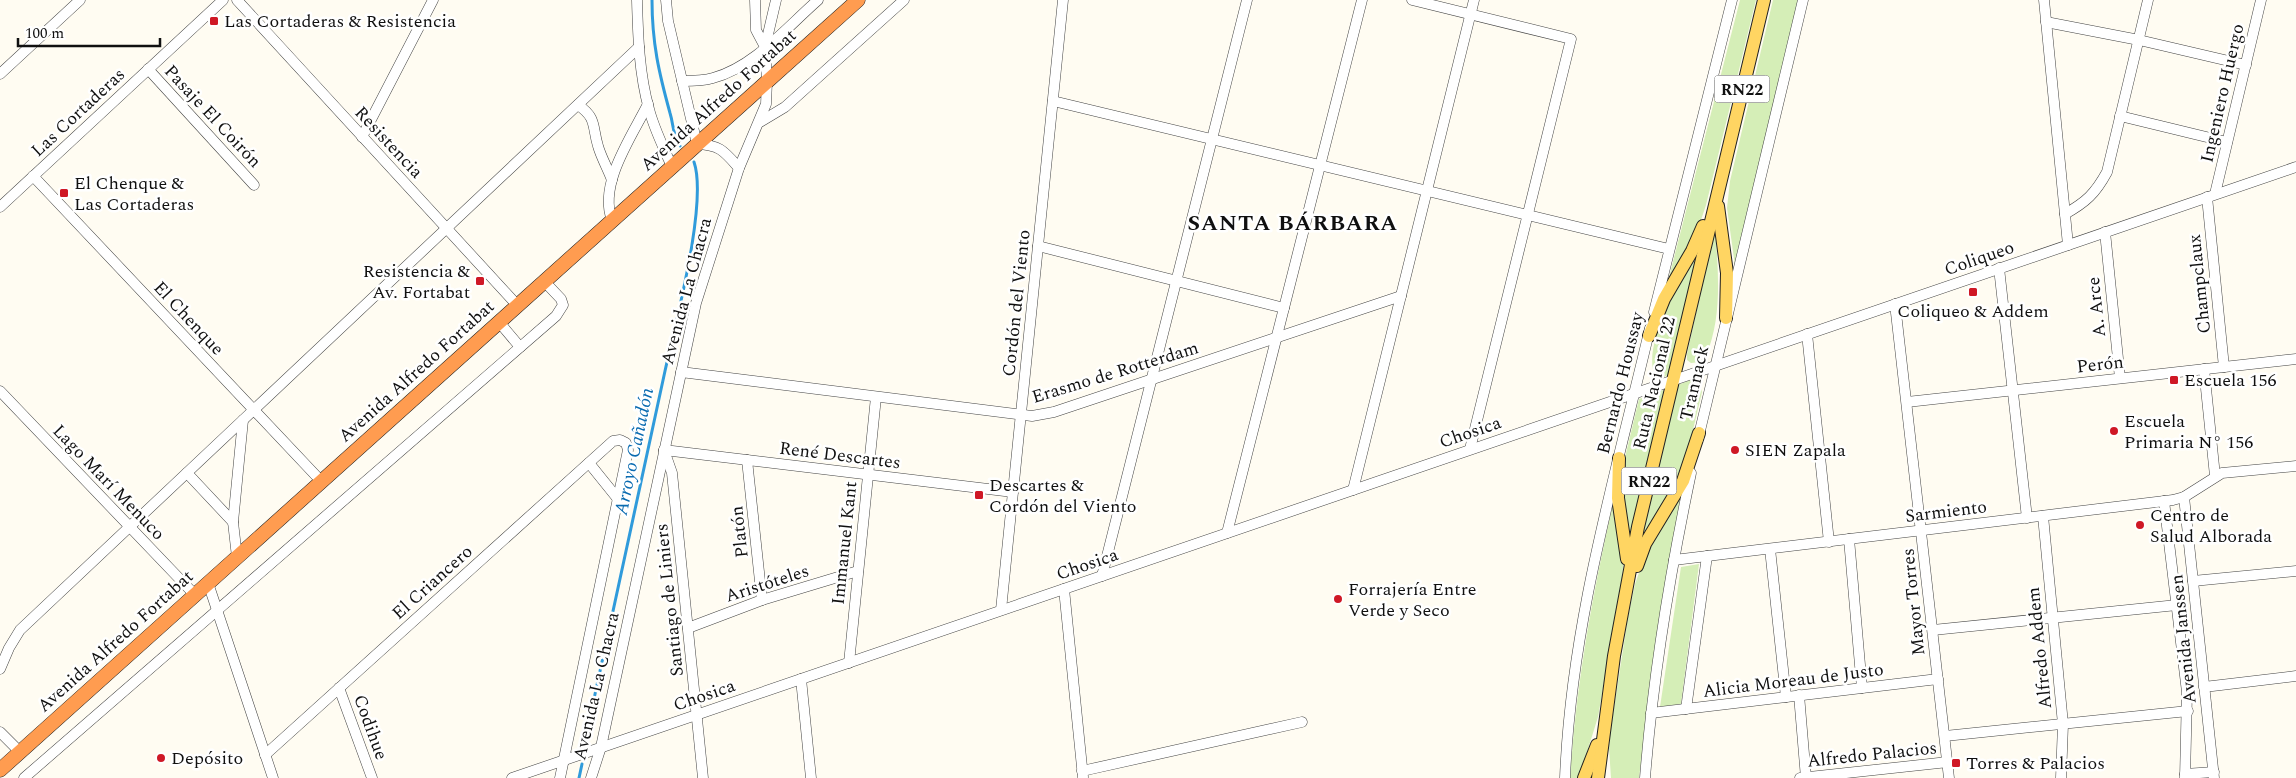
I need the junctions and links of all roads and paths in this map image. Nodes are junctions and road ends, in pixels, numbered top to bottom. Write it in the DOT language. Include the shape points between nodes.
graph roads {
  1 [pos="80,0"];
  2 [pos="223,0"];
  3 [pos="237,0"];
  4 [pos="433,0"];
  5 [pos="637,0"];
  6 [pos="666,0"];
  7 [pos="755,0"];
  8 [pos="776,0"];
  9 [pos="818,0"];
  10 [pos="858,0"];
  11 [pos="904,0"];
  12 [pos="1063,0"];
  13 [pos="1247,0"];
  14 [pos="1362,0"];
  15 [pos="1412,0"];
  16 [pos="1474,0"];
  17 [pos="1732,0"];
  18 [pos="1764,0"];
  19 [pos="1804,0"];
  20 [pos="2044,0"];
  21 [pos="2148,0"];
  22 [pos="2261,0"];
  23 [pos="1470,14"];
  24 [pos="2046,22"];
  25 [pos="2138,40"];
  26 [pos="639,47"];
  27 [pos="765,47"];
  28 [pos="2246,66"];
  29 [pos="148,69"];
  30 [pos="0,74"];
  31 [pos="682,81"];
  32 [pos="767,81"];
  33 [pos="1053,101"];
  34 [pos="578,104"];
  35 [pos="648,104"];
  36 [pos="2120,116"];
  37 [pos="760,122"];
  38 [pos="362,137"];
  39 [pos="1212,139"];
  40 [pos="2227,142"];
  41 [pos="697,144"];
  42 [pos="1320,165"];
  43 [pos="672,167"];
  44 [pos="2296,167"];
  45 [pos="739,168"];
  46 [pos="34,176"];
  47 [pos="1721,179"];
  48 [pos="612,180"];
  49 [pos="254,185"];
  50 [pos="1427,191"];
  51 [pos="1717,194"];
  52 [pos="2211,196"];
  53 [pos="0,207"];
  54 [pos="2065,214"];
  55 [pos="1528,215"];
  56 [pos="612,220"];
  57 [pos="446,228"];
  58 [pos="2105,232"];
  59 [pos="2068,245"];
  60 [pos="1038,246"];
  61 [pos="1669,249"];
  62 [pos="1999,268"];
  63 [pos="544,281"];
  64 [pos="1176,281"];
  65 [pos="1401,296"];
  66 [pos="1895,304"];
  67 [pos="517,305"];
  68 [pos="1284,308"];
  69 [pos="1726,318"];
  70 [pos="499,322"];
  71 [pos="1807,334"];
  72 [pos="1649,336"];
  73 [pos="1276,338"];
  74 [pos="520,347"];
  75 [pos="2296,359"];
  76 [pos="1714,366"];
  77 [pos="2224,367"];
  78 [pos="2204,369"];
  79 [pos="681,372"];
  80 [pos="2120,378"];
  81 [pos="1152,379"];
  82 [pos="1673,380"];
  83 [pos="2013,390"];
  84 [pos="0,391"];
  85 [pos="1636,393"];
  86 [pos="876,397"];
  87 [pos="1908,402"];
  88 [pos="254,410"];
  89 [pos="1021,416"];
  90 [pos="243,420"];
  91 [pos="1699,433"];
  92 [pos="623,441"];
  93 [pos="664,450"];
  94 [pos="1470,450"];
  95 [pos="1619,458"];
  96 [pos="747,460"];
  97 [pos="589,463"];
  98 [pos="2296,466"];
  99 [pos="187,473"];
  100 [pos="868,474"];
  101 [pos="2214,476"];
  102 [pos="321,481"];
  103 [pos="1353,490"];
  104 [pos="1013,492"];
  105 [pos="2184,496"];
  106 [pos="618,499"];
  107 [pos="2164,501"];
  108 [pos="2043,516"];
  109 [pos="2027,518"];
  110 [pos="233,522"];
  111 [pos="130,527"];
  112 [pos="1922,530"];
  113 [pos="1227,533"];
  114 [pos="1849,539"];
  115 [pos="1829,542"];
  116 [pos="1770,549"];
  117 [pos="1707,556"];
  118 [pos="237,557"];
  119 [pos="1674,560"];
  120 [pos="2296,570"];
  121 [pos="858,571"];
  122 [pos="1102,576"];
  123 [pos="2193,581"];
  124 [pos="1627,582"];
  125 [pos="208,583"];
  126 [pos="1064,589"];
  127 [pos="195,595"];
  128 [pos="762,600"];
  129 [pos="2177,605"];
  130 [pos="1001,610"];
  131 [pos="218,611"];
  132 [pos="1621,613"];
  133 [pos="2052,618"];
  134 [pos="688,628"];
  135 [pos="1933,630"];
  136 [pos="849,663"];
  137 [pos="0,669"];
  138 [pos="2202,669"];
  139 [pos="2185,671"];
  140 [pos="2296,676"];
  141 [pos="801,679"];
  142 [pos="1938,679"];
  143 [pos="2204,686"];
  144 [pos="339,688"];
  145 [pos="1862,688"];
  146 [pos="1798,695"];
  147 [pos="1786,697"];
  148 [pos="1607,701"];
  149 [pos="1686,709"];
  150 [pos="2188,711"];
  151 [pos="1652,713"];
  152 [pos="697,714"];
  153 [pos="1302,722"];
  154 [pos="2063,724"];
  155 [pos="0,732"];
  156 [pos="1945,736"];
  157 [pos="1602,740"];
  158 [pos="601,748"];
  159 [pos="20,752"];
  160 [pos="265,755"];
  161 [pos="564,760"];
  162 [pos="1948,762"];
  163 [pos="0,770"];
  164 [pos="1083,775"];
  165 [pos="2214,775"];
  166 [pos="2185,776"];
  167 [pos="24,778"];
  168 [pos="273,778"];
  169 [pos="372,778"];
  170 [pos="512,778"];
  171 [pos="560,778"];
  172 [pos="591,778"];
  173 [pos="703,778"];
  174 [pos="811,778"];
  175 [pos="1565,778"];
  176 [pos="1584,778"];
  177 [pos="1598,778"];
  178 [pos="1607,778"];
  179 [pos="1645,778"];
  180 [pos="1804,778"];
  181 [pos="1950,778"];
  182 [pos="2061,778"];
  1 -- 30 [label="street"];
  2 -- 29 [label="street, Las Cortaderas"];
  3 -- 38 [label="street, Resistencia"];
  4 -- 38 [label="street"];
  5 -- 26 [label="street"];
  6 -- 31 [label="street"];
  7 -- 27 [label="street" via="756,30"];
  8 -- 27 [label="street"];
  9 -- 27 [label="street"];
  10 -- 32 [label="highway, Avenida Alfredo Fortabat"];
  11 -- 37 [label="street" via="785,107"];
  12 -- 33 [label="street, Cordón del Viento"];
  13 -- 39 [label="street"];
  14 -- 42 [label="street"];
  15 -- 23 [label="street"];
  16 -- 23 [label="street"];
  17 -- 61 [label="street, Bernardo Houssay"];
  18 -- 47 [label="main road, Ruta Nacional 22 / RN22"];
  19 -- 69 [label="street, Trannack"];
  20 -- 24 [label="street"];
  21 -- 25 [label="street"];
  22 -- 28 [label="street, Ingeniero Huergo"];
  23 -- 50 [label="street"];
  23 -- 55 [label="street" via="1571,39"];
  24 -- 25 [label="street"];
  24 -- 54 [label="street"];
  25 -- 28 [label="street"];
  25 -- 36 [label="street"];
  26 -- 34 [label="street"];
  26 -- 35 [label="street"];
  27 -- 31 [label="street" via="724,74 700,81"];
  27 -- 32 [label="street, Avenida La Chacra"];
  28 -- 40 [label="street, Ingeniero Huergo"];
  29 -- 46 [label="street, Las Cortaderas"];
  29 -- 49 [label="street, Pasaje El Coirón"];
  31 -- 41 [label="street"];
  32 -- 37 [label="street, Avenida La Chacra" via="766,104"];
  32 -- 41 [label="highway, Avenida Alfredo Fortabat"];
  33 -- 39 [label="street"];
  33 -- 60 [label="street, Cordón del Viento"];
  34 -- 48 [label="street" via="589,112 593,120 598,146"];
  34 -- 57 [label="street"];
  35 -- 43 [label="street"];
  35 -- 48 [label="street"];
  36 -- 40 [label="street"];
  36 -- 54 [label="street" via="2107,172 2097,191"];
  37 -- 45 [label="street, Avenida La Chacra"];
  38 -- 57 [label="street, Resistencia"];
  39 -- 42 [label="street"];
  39 -- 64 [label="street"];
  40 -- 52 [label="street, Ingeniero Huergo"];
  41 -- 43 [label="highway, Avenida Alfredo Fortabat"];
  41 -- 45 [label="street" via="713,145 724,151"];
  42 -- 50 [label="street"];
  42 -- 68 [label="street"];
  43 -- 56 [label="highway, Avenida Alfredo Fortabat"];
  44 -- 52 [label="street, Coliqueo"];
  45 -- 79 [label="street, Avenida La Chacra" via="696,303"];
  46 -- 53 [label="street, Las Cortaderas"];
  46 -- 88 [label="street, El Chenque"];
  47 -- 51 [label="main road, Ruta Nacional 22 / RN22"];
  47 -- 72 [label="main road" via="1694,247 1664,300"];
  48 -- 56 [label="street" via="608,193"];
  50 -- 55 [label="street"];
  50 -- 65 [label="street"];
  51 -- 69 [label="main road" via="1727,273"];
  51 -- 82 [label="main road, Ruta Nacional 22 / RN22"];
  52 -- 58 [label="street, Coliqueo"];
  52 -- 77 [label="street, Champclaux"];
  54 -- 59 [label="street"];
  55 -- 61 [label="street"];
  55 -- 94 [label="street"];
  56 -- 63 [label="highway, Avenida Alfredo Fortabat"];
  57 -- 67 [label="street, Resistencia"];
  57 -- 88 [label="street"];
  58 -- 59 [label="street, Coliqueo"];
  58 -- 80 [label="street, A. Arce"];
  59 -- 62 [label="street, Coliqueo"];
  60 -- 64 [label="street"];
  60 -- 89 [label="street, Cordón del Viento"];
  61 -- 72 [label="street, Bernardo Houssay"];
  62 -- 66 [label="street, Coliqueo"];
  62 -- 83 [label="street"];
  63 -- 67 [label="highway, Avenida Alfredo Fortabat"];
  63 -- 74 [label="street" via="563,305 556,316"];
  64 -- 68 [label="street"];
  64 -- 81 [label="street"];
  65 -- 73 [label="street, Erasmo de Rotterdam"];
  65 -- 103 [label="street"];
  66 -- 71 [label="street, Coliqueo"];
  66 -- 87 [label="street, Mayor Torres"];
  67 -- 70 [label="highway, Avenida Alfredo Fortabat"];
  68 -- 73 [label="street"];
  69 -- 76 [label="street, Trannack"];
  70 -- 74 [label="street"];
  70 -- 102 [label="highway, Avenida Alfredo Fortabat"];
  71 -- 76 [label="street, Coliqueo"];
  71 -- 115 [label="street"];
  72 -- 85 [label="street, Bernardo Houssay"];
  73 -- 81 [label="street, Erasmo de Rotterdam"];
  73 -- 113 [label="street"];
  74 -- 131 [label="street"];
  75 -- 77 [label="street, Perón"];
  76 -- 82 [label="street, Coliqueo"];
  76 -- 91 [label="street, Trannack"];
  77 -- 78 [label="street, Perón"];
  78 -- 80 [label="street, Perón"];
  78 -- 101 [label="street"];
  79 -- 86 [label="street, Erasmo de Rotterdam"];
  79 -- 93 [label="street, Avenida La Chacra"];
  80 -- 83 [label="street, Perón"];
  81 -- 89 [label="street, Erasmo de Rotterdam" via="1054,412"];
  81 -- 122 [label="street"];
  82 -- 85 [label="street, Chosica"];
  82 -- 124 [label="main road, Ruta Nacional 22 / RN22"];
  83 -- 87 [label="street, Perón"];
  83 -- 109 [label="street"];
  84 -- 111 [label="street, Lago Marí Menuco"];
  85 -- 94 [label="street, Chosica"];
  85 -- 95 [label="street, Bernardo Houssay"];
  86 -- 89 [label="street, Erasmo de Rotterdam"];
  86 -- 100 [label="street, Immanuel Kant"];
  87 -- 112 [label="street, Mayor Torres"];
  88 -- 90 [label="street"];
  88 -- 102 [label="street, El Chenque"];
  89 -- 104 [label="street, Cordón del Viento"];
  90 -- 99 [label="street"];
  90 -- 110 [label="street"];
  91 -- 119 [label="street, Trannack"];
  91 -- 132 [label="main road" via="1683,481 1641,554"];
  92 -- 97 [label="street, El Criancero" via="613,441"];
  92 -- 106 [label="street, Avenida La Chacra" via="628,450"];
  93 -- 96 [label="street, René Descartes"];
  93 -- 134 [label="street, Santiago de Liniers" via="672,473"];
  93 -- 158 [label="street, Avenida La Chacra"];
  94 -- 103 [label="street, Chosica"];
  95 -- 124 [label="main road" via="1617,488 1626,543"];
  95 -- 175 [label="street, Bernardo Houssay" via="1594,558 1580,633"];
  96 -- 100 [label="street, René Descartes"];
  96 -- 128 [label="street, Platón"];
  97 -- 106 [label="street"];
  97 -- 144 [label="street, El Criancero"];
  98 -- 101 [label="street"];
  99 -- 110 [label="street"];
  99 -- 111 [label="street"];
  100 -- 104 [label="street, René Descartes"];
  100 -- 121 [label="street, Immanuel Kant"];
  101 -- 105 [label="street, Sarmiento"];
  102 -- 118 [label="highway, Avenida Alfredo Fortabat"];
  103 -- 113 [label="street, Chosica"];
  104 -- 130 [label="street, Cordón del Viento"];
  105 -- 107 [label="street, Sarmiento"];
  105 -- 123 [label="street, Avenida Janssen"];
  106 -- 161 [label="street, Avenida La Chacra"];
  107 -- 108 [label="street, Sarmiento"];
  107 -- 129 [label="street, Avenida Janssen"];
  108 -- 109 [label="street, Sarmiento"];
  108 -- 133 [label="street, Alfredo Addem"];
  109 -- 112 [label="street, Sarmiento"];
  110 -- 118 [label="street"];
  111 -- 127 [label="street, Lago Marí Menuco"];
  111 -- 137 [label="street" via="20,630"];
  112 -- 114 [label="street, Sarmiento"];
  112 -- 135 [label="street, Mayor Torres"];
  113 -- 122 [label="street, Chosica"];
  114 -- 115 [label="street, Sarmiento"];
  114 -- 145 [label="street"];
  115 -- 116 [label="street, Sarmiento"];
  116 -- 117 [label="street, Sarmiento"];
  116 -- 147 [label="street"];
  117 -- 119 [label="street, Sarmiento"];
  117 -- 149 [label="street"];
  118 -- 125 [label="highway, Avenida Alfredo Fortabat"];
  119 -- 151 [label="street, Trannack"];
  120 -- 123 [label="street"];
  121 -- 128 [label="street, Aristóteles"];
  121 -- 136 [label="street, Immanuel Kant"];
  122 -- 126 [label="street, Chosica"];
  123 -- 138 [label="street, Avenida Janssen"];
  124 -- 132 [label="main road, Ruta Nacional 22 / RN22"];
  125 -- 127 [label="highway, Avenida Alfredo Fortabat"];
  125 -- 131 [label="street"];
  126 -- 130 [label="street, Chosica"];
  126 -- 164 [label="street"];
  127 -- 159 [label="highway, Avenida Alfredo Fortabat"];
  128 -- 134 [label="street, Aristóteles"];
  129 -- 133 [label="street"];
  129 -- 139 [label="street, Avenida Janssen"];
  130 -- 136 [label="street, Chosica"];
  131 -- 160 [label="street"];
  131 -- 167 [label="street"];
  132 -- 148 [label="main road, Ruta Nacional 22 / RN22"];
  133 -- 135 [label="street"];
  133 -- 154 [label="street, Alfredo Addem"];
  134 -- 152 [label="street, Santiago de Liniers"];
  135 -- 142 [label="street, Mayor Torres"];
  136 -- 141 [label="street, Chosica"];
  138 -- 139 [label="street"];
  138 -- 143 [label="street, Avenida Janssen"];
  139 -- 150 [label="street, Avenida Janssen"];
  140 -- 143 [label="street"];
  141 -- 152 [label="street, Chosica"];
  141 -- 174 [label="street"];
  142 -- 145 [label="street, Alicia Moreau de Justo"];
  142 -- 156 [label="street, Mayor Torres"];
  143 -- 165 [label="street, Avenida Janssen"];
  144 -- 160 [label="street, El Criancero"];
  144 -- 169 [label="street, Codihue"];
  145 -- 146 [label="street, Alicia Moreau de Justo"];
  146 -- 147 [label="street, Alicia Moreau de Justo"];
  146 -- 180 [label="street"];
  147 -- 149 [label="street, Alicia Moreau de Justo"];
  148 -- 157 [label="main road, Ruta Nacional 22 / RN22"];
  148 -- 176 [label="main road"];
  149 -- 151 [label="street, Alicia Moreau de Justo"];
  150 -- 154 [label="street, Alfredo Palacios"];
  150 -- 166 [label="street, Avenida Janssen"];
  151 -- 179 [label="street, Trannack"];
  152 -- 158 [label="street, Chosica"];
  152 -- 173 [label="street, Santiago de Liniers"];
  153 -- 164 [label="street"];
  154 -- 156 [label="street, Alfredo Palacios"];
  154 -- 182 [label="street, Alfredo Addem"];
  155 -- 159 [label="street"];
  156 -- 162 [label="street, Mayor Torres"];
  157 -- 177 [label="main road, Ruta Nacional 22 / RN22"];
  157 -- 178 [label="main road"];
  158 -- 161 [label="street, Chosica"];
  158 -- 172 [label="street, Avenida La Chacra"];
  159 -- 163 [label="highway, Avenida Alfredo Fortabat"];
  160 -- 168 [label="street"];
  161 -- 170 [label="street, Chosica"];
  161 -- 171 [label="street, Avenida La Chacra"];
  162 -- 180 [label="street, Alfredo Palacios"];
  162 -- 181 [label="street, Mayor Torres"];
  165 -- 166 [label="street"];
}
